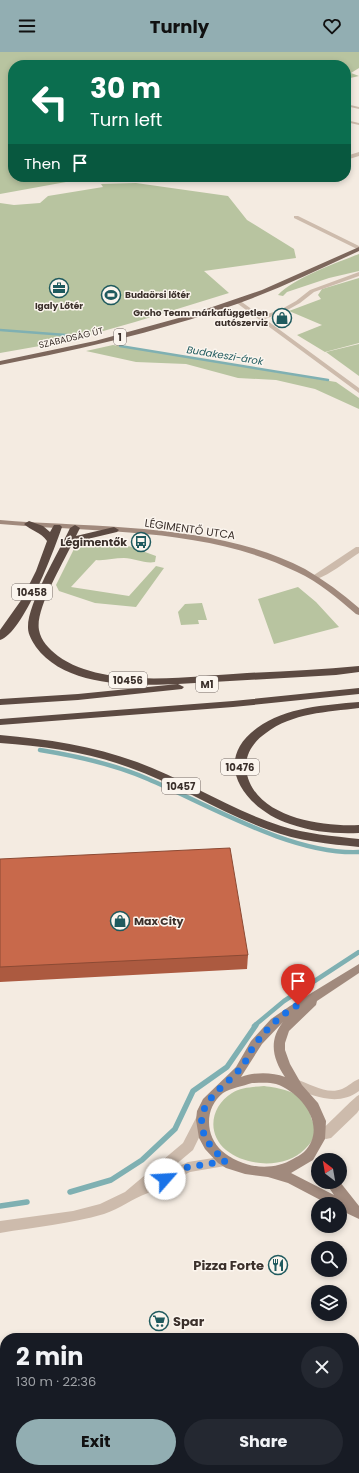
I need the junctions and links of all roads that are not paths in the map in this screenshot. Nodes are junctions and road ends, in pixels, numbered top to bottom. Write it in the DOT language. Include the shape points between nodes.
graph roads {
  1 [pos="296,217"];
  2 [pos="359,249"];
  3 [pos="359,274"];
  4 [pos="237,301"];
  5 [pos="260,318"];
  6 [pos="0,363"];
  7 [pos="359,391"];
  8 [pos="0,522"];
  9 [pos="29,524"];
  10 [pos="56,527"];
  11 [pos="75,528"];
  12 [pos="114,530"];
  13 [pos="52,540"];
  14 [pos="68,544"];
  15 [pos="359,549"];
  16 [pos="315,577"];
  17 [pos="359,612"];
  18 [pos="0,637"];
  19 [pos="359,669"];
  20 [pos="336,672"];
  21 [pos="359,692"];
  22 [pos="0,702"];
  23 [pos="359,705"];
  24 [pos="0,722"];
  25 [pos="0,739"];
  26 [pos="359,829"];
  27 [pos="359,843"];
  28 [pos="359,968"];
  29 [pos="320,993"];
  30 [pos="296,1084"];
  31 [pos="359,1084"];
  32 [pos="223,1088"];
  33 [pos="359,1100"];
  34 [pos="202,1119"];
  35 [pos="326,1134"];
  36 [pos="320,1153"];
  37 [pos="311,1159"];
  38 [pos="226,1161"];
  39 [pos="265,1172"];
  40 [pos="338,1189"];
  41 [pos="130,1196"];
  42 [pos="357,1213"];
  43 [pos="0,1226"];
  1 -- 2 [label="street"];
  2 -- 4 [label="main road, SZABADSÁG ÚT / 1"];
  3 -- 5 [label="street" via="312,291 282,311"];
  4 -- 5 [label="street"];
  4 -- 6 [label="main road, SZABADSÁG ÚT / 1" via="138,332"];
  5 -- 7 [label="street"];
  8 -- 9 [label="main road, LÉGIMENTŐ UTCA"];
  9 -- 10 [label="main road, LÉGIMENTŐ UTCA"];
  9 -- 13 [label="highway" via="43,530"];
  10 -- 11 [label="main road, LÉGIMENTŐ UTCA"];
  10 -- 13 [label="highway, 10458"];
  11 -- 12 [label="main road, LÉGIMENTŐ UTCA"];
  11 -- 14 [label="highway, 10456"];
  12 -- 14 [label="highway" via="76,539"];
  12 -- 16 [label="main road, LÉGIMENTŐ UTCA" via="190,537 244,548 269,556"];
  13 -- 18 [label="highway, 10458" via="24,608"];
  14 -- 20 [label="highway, 10456" via="39,604 33,629 39,644 52,657 68,667 108,678 147,680"];
  15 -- 16 [label="street"];
  16 -- 17 [label="main road, LÉGIMENTŐ UTCA"];
  19 -- 20 [label="highway, M1"];
  20 -- 22 [label="highway, M1"];
  21 -- 24 [label="highway, M1"];
  23 -- 26 [label="highway, 10476" via="309,711 270,725 245,746 240,768 251,793 275,813 300,824 315,827"];
  25 -- 27 [label="highway, 10457" via="66,747 109,757 165,778 276,828 301,835"];
  28 -- 29 [label="main road"];
  29 -- 30 [label="main road" via="285,1028 280,1040 280,1058"];
  29 -- 32 [label="main road" via="288,1011 269,1027 240,1069"];
  30 -- 31 [label="street" via="330,1096 346,1092"];
  30 -- 32 [label="main road" via="275,1078 253,1077"];
  30 -- 35 [label="main road" via="314,1097 321,1106 325,1115"];
  32 -- 34 [label="main road" via="208,1102"];
  33 -- 35 [label="street"];
  34 -- 38 [label="main road" via="207,1142"];
  34 -- 41 [label="street" via="188,1146"];
  35 -- 36 [label="main road"];
  37 -- 39 [label="main road" via="280,1171"];
  38 -- 39 [label="main road" via="252,1171"];
  38 -- 41 [label="street" via="188,1167"];
  39 -- 42 [label="main road" via="291,1178"];
  40 -- 42 [label="main road"];
  41 -- 43 [label="street" via="103,1209 73,1216"];
}
